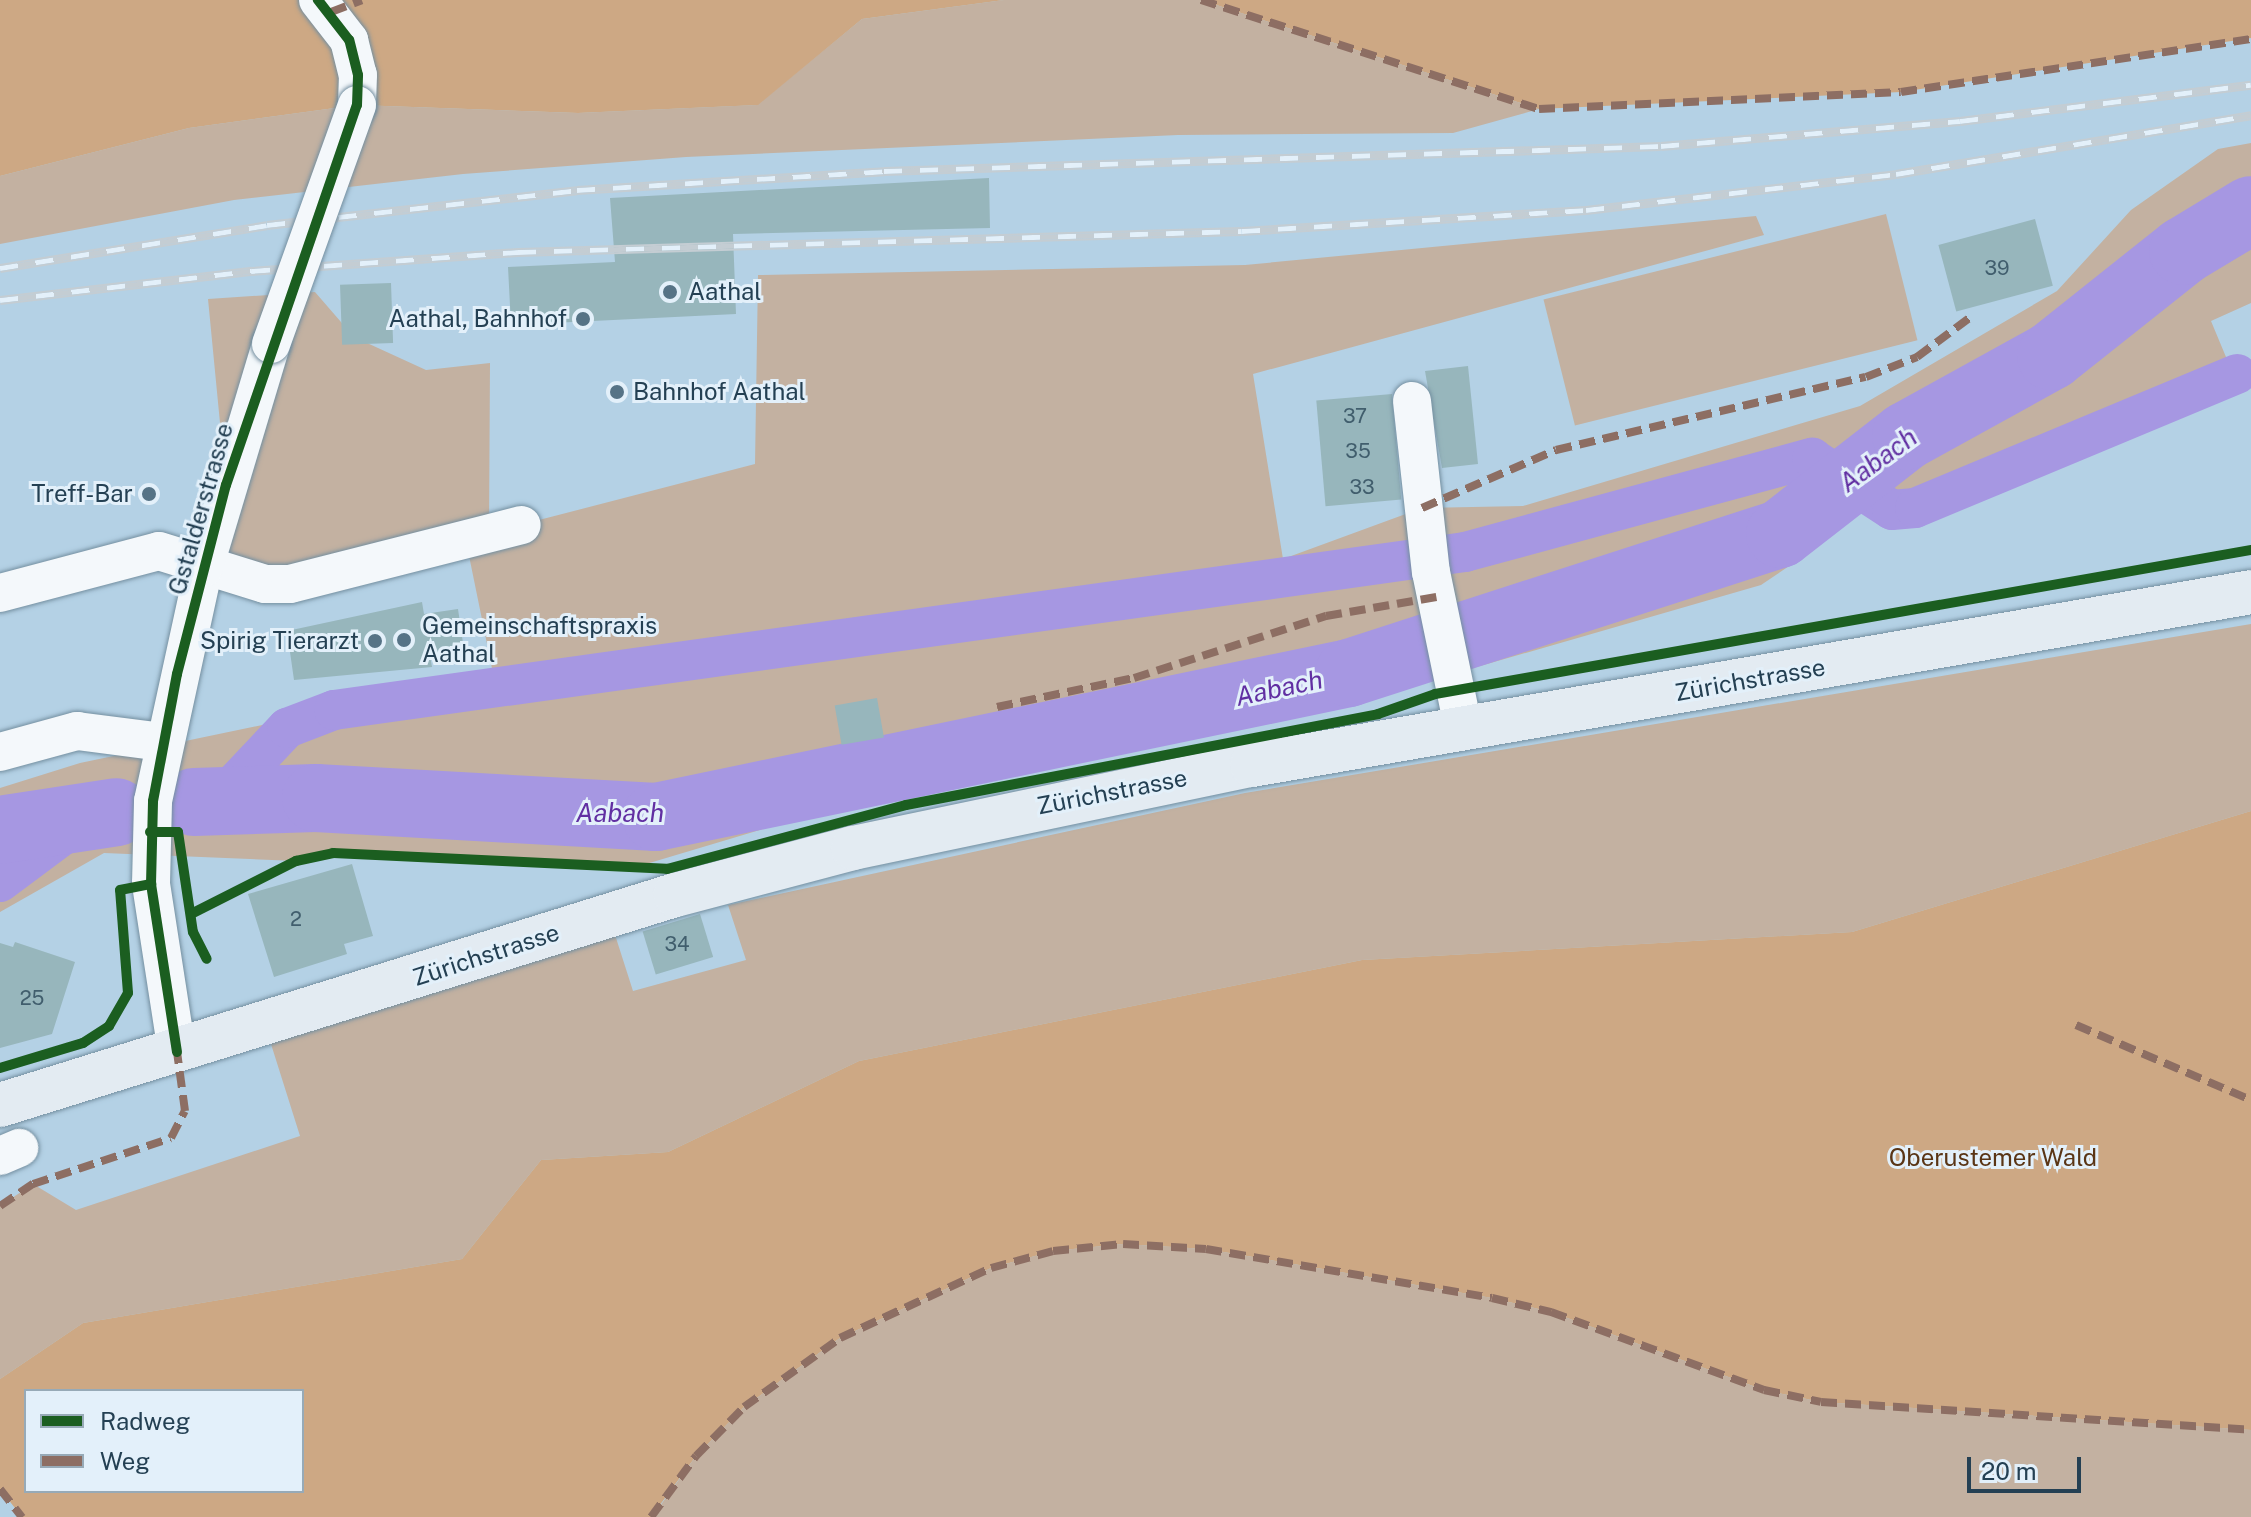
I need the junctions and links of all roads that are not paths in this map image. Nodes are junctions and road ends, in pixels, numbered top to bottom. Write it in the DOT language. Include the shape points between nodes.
graph roads {
  1 [pos="318,0"];
  2 [pos="1412,401"];
  3 [pos="522,525"];
  4 [pos="204,568"];
  5 [pos="2251,592"];
  6 [pos="0,593"];
  7 [pos="1464,731"];
  8 [pos="163,742"];
  9 [pos="0,752"];
  10 [pos="177,1052"];
  11 [pos="0,1105"];
  1 -- 4 [label="street, Gstalderstrasse, bridge" via="349,40 358,75 357,105 271,344"];
  2 -- 7 [label="street" via="1429,557"];
  3 -- 4 [label="street" via="290,584 265,584"];
  4 -- 6 [label="street" via="159,551"];
  4 -- 8 [label="street, Gstalderstrasse"];
  5 -- 7 [label="main road, Zürichstrasse"];
  7 -- 10 [label="main road, Zürichstrasse" via="1036,808 721,883"];
  8 -- 9 [label="street" via="77,731"];
  8 -- 10 [label="street, Gstalderstrasse" via="150,832 151,884"];
  10 -- 11 [label="main road, Zürichstrasse"];
}
